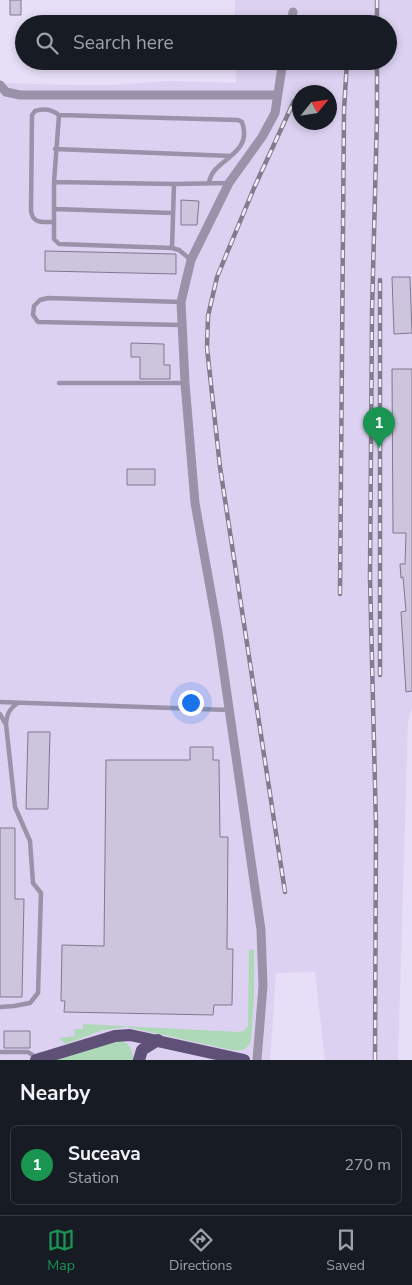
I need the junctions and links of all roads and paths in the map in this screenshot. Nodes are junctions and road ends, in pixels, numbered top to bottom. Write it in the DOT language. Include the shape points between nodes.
graph roads {
  1 [pos="293,12"];
  2 [pos="292,15"];
  3 [pos="281,70"];
  4 [pos="0,85"];
  5 [pos="277,94"];
  6 [pos="59,115"];
  7 [pos="55,149"];
  8 [pos="232,156"];
  9 [pos="54,182"];
  10 [pos="209,183"];
  11 [pos="229,183"];
  12 [pos="174,184"];
  13 [pos="54,209"];
  14 [pos="172,213"];
  15 [pos="53,222"];
  16 [pos="172,248"];
  17 [pos="191,260"];
  18 [pos="181,302"];
  19 [pos="182,325"];
  20 [pos="59,383"];
  21 [pos="185,383"];
  22 [pos="0,702"];
  23 [pos="18,703"];
  24 [pos="229,710"];
  25 [pos="0,714"];
  26 [pos="6,724"];
  27 [pos="0,1007"];
  28 [pos="158,1040"];
  29 [pos="0,1052"];
  30 [pos="37,1060"];
  31 [pos="139,1060"];
  32 [pos="244,1060"];
  33 [pos="257,1060"];
  1 -- 2 [label="street"];
  3 -- 5 [label="street"];
  4 -- 5 [label="street" via="6,92 20,95"];
  5 -- 11 [label="street" via="275,113"];
  6 -- 7 [label="lane"];
  6 -- 8 [label="lane" via="238,120 245,131 243,142"];
  6 -- 15 [label="lane" via="48,109 35,111 32,115 32,218 37,222"];
  7 -- 8 [label="lane"];
  7 -- 9 [label="lane"];
  8 -- 10 [label="lane" via="213,172"];
  9 -- 12 [label="lane"];
  9 -- 13 [label="lane"];
  10 -- 11 [label="lane"];
  10 -- 12 [label="lane"];
  11 -- 17 [label="street"];
  12 -- 14 [label="lane"];
  13 -- 14 [label="lane"];
  13 -- 15 [label="lane"];
  14 -- 16 [label="lane"];
  15 -- 16 [label="lane" via="54,239 59,244"];
  16 -- 17 [label="lane"];
  17 -- 18 [label="street"];
  18 -- 19 [label="street"];
  18 -- 19 [label="lane" via="48,298 34,306 33,315 38,322"];
  19 -- 21 [label="street"];
  20 -- 21 [label="lane"];
  21 -- 24 [label="street" via="196,503"];
  22 -- 23 [label="lane"];
  23 -- 24 [label="lane"];
  23 -- 26 [label="lane" via="8,713"];
  24 -- 33 [label="street" via="262,943 263,986"];
  25 -- 26 [label="lane"];
  26 -- 27 [label="lane" via="15,807 29,837 33,883 41,896 38,993 30,1003"];
  28 -- 30 [label="main road" via="121,1035"];
  28 -- 31 [label="main road" via="142,1050"];
  28 -- 32 [label="main road"];
  29 -- 30 [label="lane" via="28,1052"];
}
